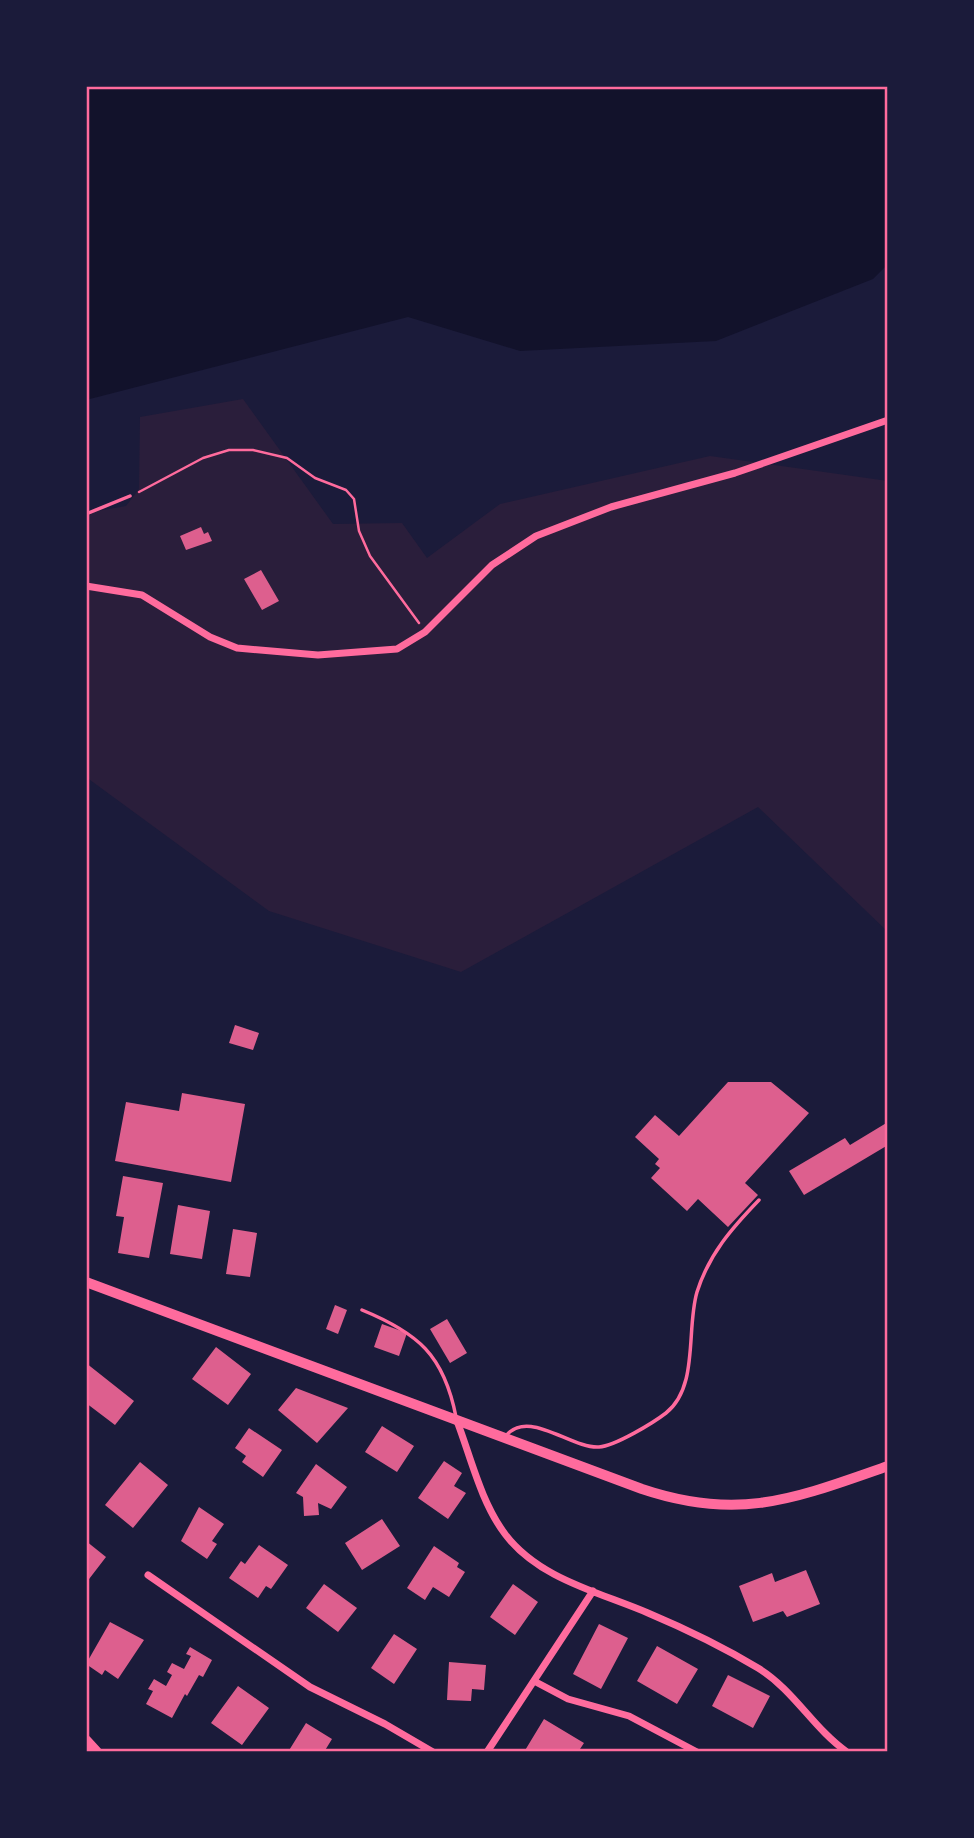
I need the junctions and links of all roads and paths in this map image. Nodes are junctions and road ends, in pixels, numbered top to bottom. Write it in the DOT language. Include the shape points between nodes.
graph roads {
  1 [pos="888,420"];
  2 [pos="131,496"];
  3 [pos="86,514"];
  4 [pos="86,586"];
  5 [pos="425,632"];
  6 [pos="759,1200"];
  7 [pos="86,1282"];
  8 [pos="362,1310"];
  9 [pos="457,1421"];
  10 [pos="504,1438"];
  11 [pos="888,1466"];
  12 [pos="148,1575"];
  13 [pos="593,1591"];
  14 [pos="534,1681"];
  15 [pos="86,1740"];
  16 [pos="97,1752"];
  17 [pos="433,1752"];
  18 [pos="487,1752"];
  19 [pos="697,1752"];
  20 [pos="847,1752"];
  1 -- 5 [label="street" via="734,473 611,507 536,536 492,565"];
  2 -- 3 [label="lane"];
  2 -- 5 [label="path" via="203,457 229,450 287,457 354,499 359,531 370,556"];
  4 -- 5 [label="street" via="142,594 210,637 258,651 397,649"];
  6 -- 10 [label="lane" via="720,1243 702,1278 684,1388 672,1408 604,1446 587,1446 529,1426 512,1430"];
  7 -- 9 [label="main road"];
  8 -- 9 [label="lane" via="401,1326 418,1341 444,1378"];
  9 -- 10 [label="main road"];
  9 -- 13 [label="street" via="487,1500 507,1536 534,1562"];
  10 -- 11 [label="main road" via="648,1491 693,1503 729,1506 782,1501"];
  12 -- 17 [label="street" via="321,1694"];
  13 -- 14 [label="street"];
  13 -- 20 [label="street" via="689,1631 759,1669 792,1695"];
  14 -- 18 [label="street"];
  14 -- 19 [label="street" via="568,1699 640,1721"];
  15 -- 16 [label="main road"];
}
